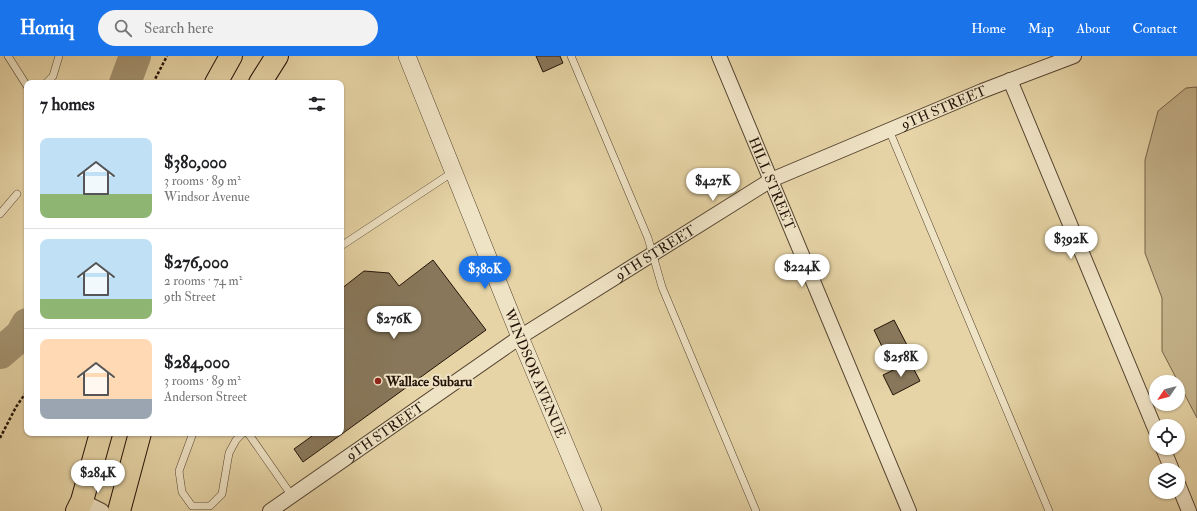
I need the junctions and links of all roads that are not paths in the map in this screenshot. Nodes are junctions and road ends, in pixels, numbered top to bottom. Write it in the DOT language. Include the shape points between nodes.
graph roads {
  1 [pos="8,56"];
  2 [pos="58,56"];
  3 [pos="231,56"];
  4 [pos="277,56"];
  5 [pos="407,56"];
  6 [pos="571,56"];
  7 [pos="718,56"];
  8 [pos="1074,56"];
  9 [pos="1040,62"];
  10 [pos="49,80"];
  11 [pos="218,80"];
  12 [pos="262,80"];
  13 [pos="1010,80"];
  14 [pos="24,81"];
  15 [pos="889,130"];
  16 [pos="454,172"];
  17 [pos="771,180"];
  18 [pos="17,194"];
  19 [pos="0,214"];
  20 [pos="344,244"];
  21 [pos="653,255"];
  22 [pos="520,337"];
  23 [pos="1151,419"];
  24 [pos="100,436"];
  25 [pos="139,436"];
  26 [pos="191,436"];
  27 [pos="240,436"];
  28 [pos="250,436"];
  29 [pos="292,496"];
  30 [pos="1184,499"];
  31 [pos="80,506"];
  32 [pos="102,511"];
  33 [pos="119,511"];
  34 [pos="270,511"];
  35 [pos="593,511"];
  36 [pos="756,511"];
  37 [pos="909,511"];
  38 [pos="1049,511"];
  39 [pos="1189,511"];
  1 -- 14 [label="lane"];
  2 -- 10 [label="lane" via="53,76"];
  3 -- 11 [label="highway"];
  4 -- 12 [label="highway"];
  5 -- 16 [label="street, WINDSOR AVENUE"];
  6 -- 21 [label="lane"];
  7 -- 17 [label="street, HILL STREET"];
  8 -- 9 [label="street, 9TH STREET"];
  9 -- 13 [label="street, 9TH STREET"];
  13 -- 15 [label="street, 9TH STREET"];
  13 -- 23 [label="street"];
  15 -- 17 [label="street, 9TH STREET"];
  15 -- 38 [label="lane"];
  16 -- 20 [label="lane"];
  16 -- 22 [label="street, WINDSOR AVENUE"];
  17 -- 21 [label="street, 9TH STREET"];
  17 -- 37 [label="street, HILL STREET"];
  18 -- 19 [label="lane"];
  21 -- 22 [label="street, 9TH STREET"];
  21 -- 36 [label="lane" via="662,287"];
  22 -- 29 [label="street, 9TH STREET"];
  22 -- 35 [label="street, WINDSOR AVENUE"];
  24 -- 31 [label="highway"];
  25 -- 33 [label="highway"];
  26 -- 27 [label="lane" via="179,471 182,492 192,506 210,506 222,494 229,453"];
  28 -- 29 [label="lane"];
  29 -- 34 [label="street, 9TH STREET"];
  30 -- 39 [label="street"];
  31 -- 32 [label="street"];
}
